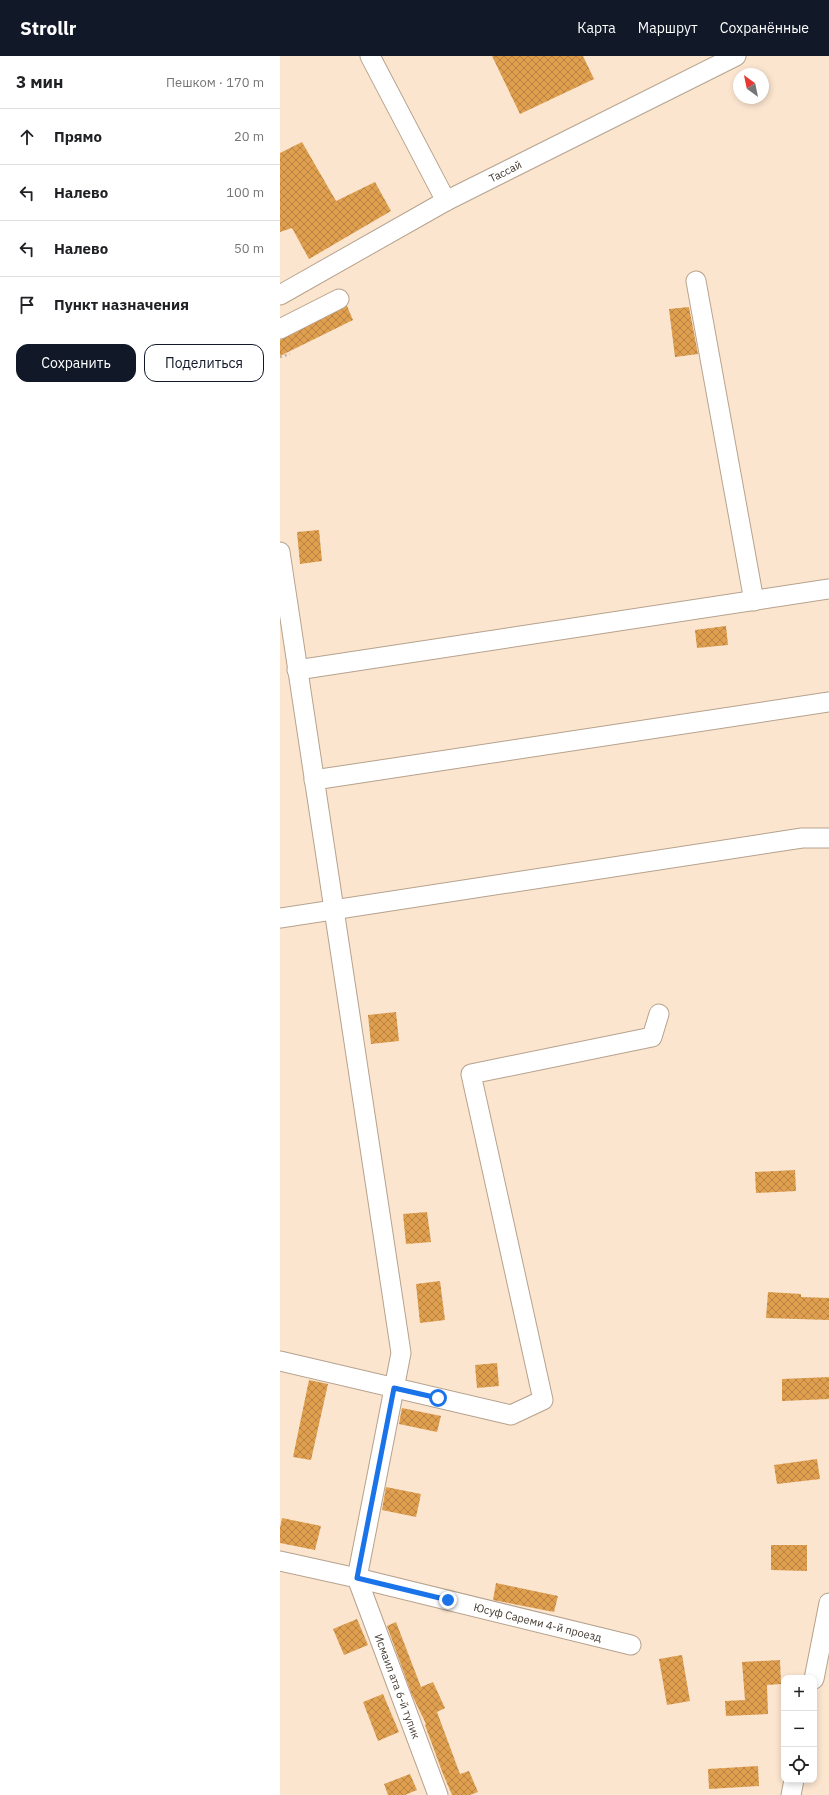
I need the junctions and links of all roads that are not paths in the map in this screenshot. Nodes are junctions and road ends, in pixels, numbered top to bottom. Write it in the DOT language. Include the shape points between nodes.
graph roads {
  1 [pos="370,56"];
  2 [pos="736,56"];
  3 [pos="446,201"];
  4 [pos="696,281"];
  5 [pos="280,295"];
  6 [pos="339,299"];
  7 [pos="280,329"];
  8 [pos="280,552"];
  9 [pos="829,589"];
  10 [pos="754,601"];
  11 [pos="297,670"];
  12 [pos="829,702"];
  13 [pos="314,780"];
  14 [pos="829,838"];
  15 [pos="334,910"];
  16 [pos="280,918"];
  17 [pos="660,1014"];
  18 [pos="280,1361"];
  19 [pos="394,1388"];
  20 [pos="280,1561"];
  21 [pos="357,1578"];
  22 [pos="829,1603"];
  23 [pos="631,1645"];
  24 [pos="815,1675"];
  25 [pos="793,1783"];
  26 [pos="438,1795"];
  27 [pos="791,1795"];
  1 -- 3 [label="street"];
  2 -- 3 [label="street, Тассай"];
  3 -- 5 [label="street, Тассай"];
  4 -- 10 [label="street"];
  6 -- 7 [label="street"];
  8 -- 11 [label="street"];
  9 -- 10 [label="street"];
  10 -- 11 [label="street"];
  11 -- 13 [label="street"];
  12 -- 13 [label="street"];
  13 -- 15 [label="street"];
  14 -- 15 [label="street" via="802,838"];
  15 -- 16 [label="street"];
  15 -- 19 [label="street" via="401,1353"];
  17 -- 19 [label="street" via="652,1037 471,1074 543,1400 511,1415"];
  18 -- 19 [label="street"];
  19 -- 21 [label="street"];
  20 -- 21 [label="street, Юсуф Сареми 4-й проезд"];
  21 -- 23 [label="street, Юсуф Сареми 4-й проезд"];
  21 -- 26 [label="street, Исмаил ата 6-й тупик"];
  22 -- 24 [label="street"];
  25 -- 27 [label="street"];
}
